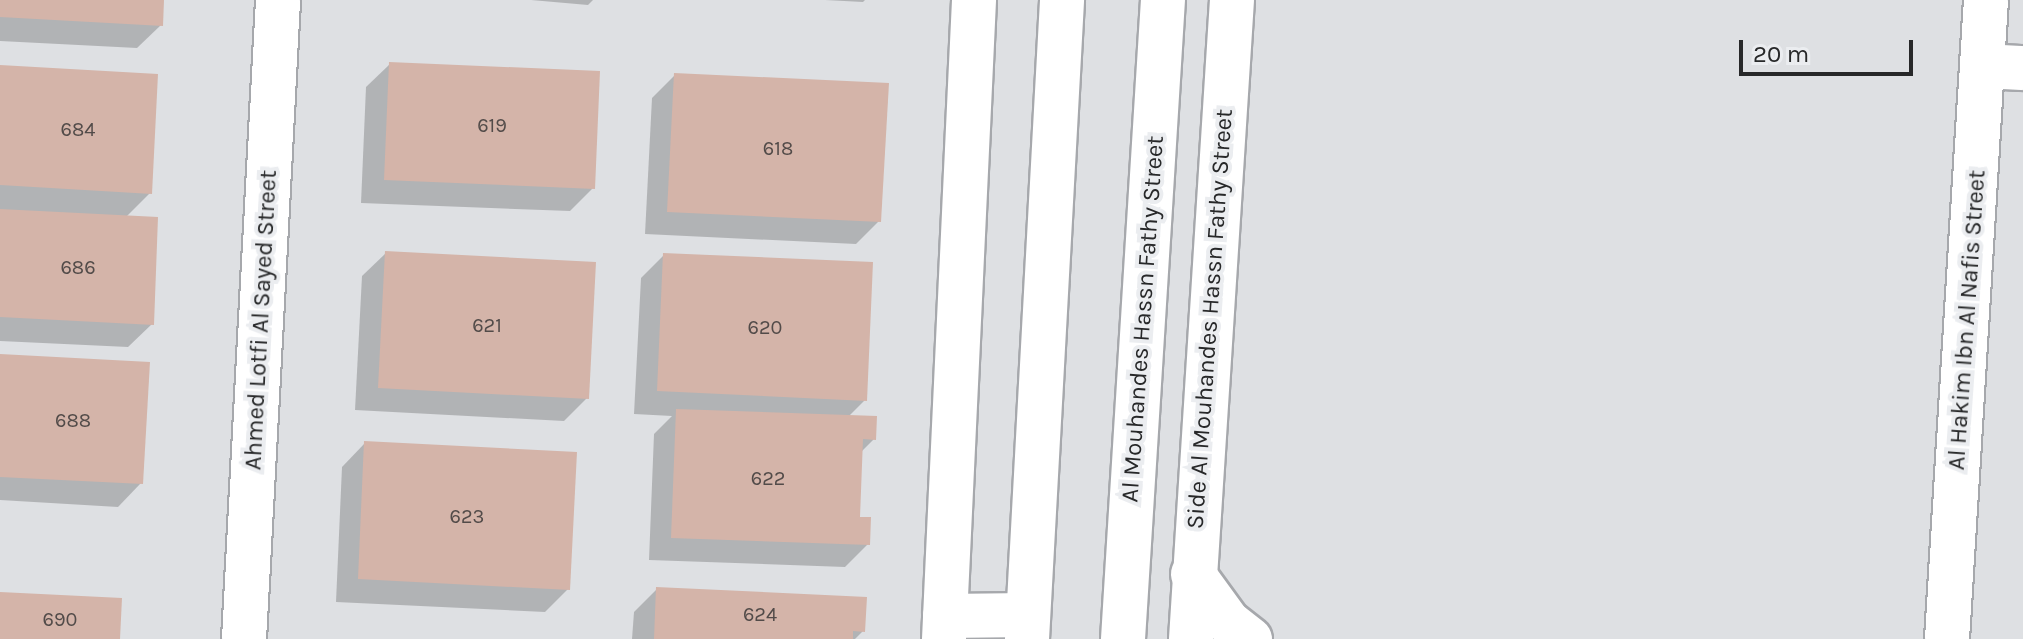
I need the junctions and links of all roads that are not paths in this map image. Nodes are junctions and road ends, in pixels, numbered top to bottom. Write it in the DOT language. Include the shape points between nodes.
graph roads {
  1 [pos="278,0"];
  2 [pos="974,0"];
  3 [pos="1062,0"];
  4 [pos="1163,0"];
  5 [pos="1232,0"];
  6 [pos="1986,0"];
  7 [pos="2003,67"];
  8 [pos="1193,574"];
  9 [pos="1028,627"];
  10 [pos="945,628"];
  11 [pos="244,639"];
  12 [pos="1123,639"];
  13 [pos="1191,639"];
  14 [pos="1250,639"];
  15 [pos="1947,639"];
  1 -- 11 [label="street, Ahmed Lotfi Al Sayed Street"];
  2 -- 10 [label="street"];
  3 -- 9 [label="street"];
  4 -- 12 [label="street, Al Mouhandes Hassn Fathy Street"];
  5 -- 8 [label="street, Side Al Mouhandes Hassn Fathy Street"];
  6 -- 7 [label="street, Al Hakim Ibn Al Nafis Street"];
  7 -- 15 [label="street, Al Hakim Ibn Al Nafis Street"];
  8 -- 13 [label="street, Side Al Mouhandes Hassn Fathy Street"];
  8 -- 14 [label="street" via="1228,622"];
  9 -- 10 [label="street"];
}
